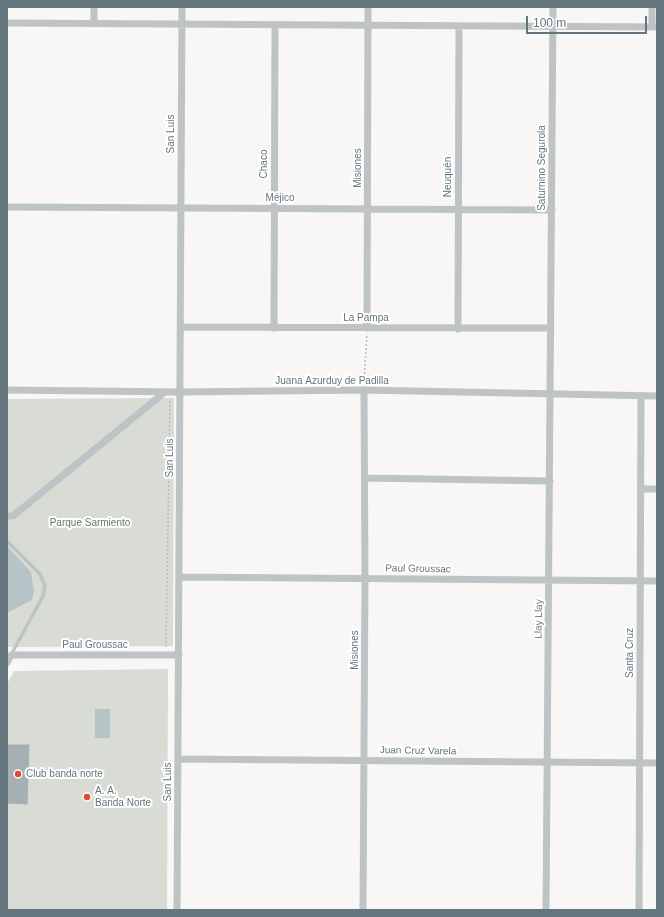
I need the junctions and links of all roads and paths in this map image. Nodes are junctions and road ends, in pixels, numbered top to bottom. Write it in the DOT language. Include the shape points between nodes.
graph roads {
  1 [pos="94,7"];
  2 [pos="182,7"];
  3 [pos="368,7"];
  4 [pos="553,7"];
  5 [pos="652,7"];
  6 [pos="7,23"];
  7 [pos="94,24"];
  8 [pos="182,24"];
  9 [pos="275,25"];
  10 [pos="369,25"];
  11 [pos="459,26"];
  12 [pos="552,26"];
  13 [pos="654,27"];
  14 [pos="7,206"];
  15 [pos="181,208"];
  16 [pos="274,208"];
  17 [pos="368,208"];
  18 [pos="458,209"];
  19 [pos="552,210"];
  20 [pos="182,327"];
  21 [pos="274,328"];
  22 [pos="367,328"];
  23 [pos="551,328"];
  24 [pos="458,329"];
  25 [pos="7,390"];
  26 [pos="364,390"];
  27 [pos="165,392"];
  28 [pos="180,392"];
  29 [pos="551,395"];
  30 [pos="641,396"];
  31 [pos="657,396"];
  32 [pos="157,398"];
  33 [pos="365,478"];
  34 [pos="550,481"];
  35 [pos="642,489"];
  36 [pos="657,489"];
  37 [pos="7,516"];
  38 [pos="7,541"];
  39 [pos="179,577"];
  40 [pos="365,578"];
  41 [pos="549,580"];
  42 [pos="640,581"];
  43 [pos="657,581"];
  44 [pos="159,647"];
  45 [pos="11,655"];
  46 [pos="179,655"];
  47 [pos="7,663"];
  48 [pos="178,759"];
  49 [pos="364,760"];
  50 [pos="548,762"];
  51 [pos="640,763"];
  52 [pos="657,763"];
  53 [pos="178,910"];
  54 [pos="363,910"];
  55 [pos="546,910"];
  56 [pos="639,910"];
  1 -- 7 [label="street"];
  2 -- 8 [label="street, San Luis"];
  3 -- 10 [label="street, Misiones"];
  4 -- 12 [label="street, Saturnino Segurola"];
  5 -- 13 [label="street"];
  6 -- 7 [label="street"];
  7 -- 8 [label="street"];
  8 -- 9 [label="street"];
  8 -- 15 [label="street, San Luis"];
  9 -- 10 [label="street"];
  9 -- 16 [label="street, Chaco"];
  10 -- 11 [label="street"];
  10 -- 17 [label="street, Misiones"];
  11 -- 12 [label="street"];
  11 -- 18 [label="street, Neuquén"];
  12 -- 13 [label="street"];
  12 -- 19 [label="street, Saturnino Segurola"];
  14 -- 15 [label="street, Méjico"];
  15 -- 16 [label="street, Méjico"];
  15 -- 20 [label="street, San Luis"];
  16 -- 17 [label="street, Méjico"];
  16 -- 21 [label="street, Chaco"];
  17 -- 18 [label="street, Méjico"];
  17 -- 22 [label="street, Misiones"];
  18 -- 19 [label="street, Méjico"];
  18 -- 24 [label="street, Neuquén"];
  19 -- 23 [label="street, Saturnino Segurola"];
  20 -- 21 [label="street, La Pampa"];
  20 -- 28 [label="street, San Luis"];
  21 -- 22 [label="street, La Pampa"];
  22 -- 24 [label="street, La Pampa"];
  22 -- 26 [label="path"];
  23 -- 24 [label="street, La Pampa"];
  23 -- 29 [label="street, Llay Llay"];
  25 -- 27 [label="street, Juana Azurduy de Padilla"];
  26 -- 28 [label="street, Juana Azurduy de Padilla"];
  26 -- 29 [label="street, Juana Azurduy de Padilla"];
  26 -- 33 [label="street, Misiones"];
  27 -- 28 [label="street, Juana Azurduy de Padilla"];
  27 -- 32 [label="street"];
  28 -- 39 [label="street, San Luis"];
  29 -- 30 [label="street, Juana Azurduy de Padilla"];
  29 -- 34 [label="street, Llay Llay"];
  30 -- 31 [label="street, Juana Azurduy de Padilla"];
  30 -- 35 [label="street, Santa Cruz"];
  32 -- 37 [label="street" via="13,516"];
  32 -- 44 [label="path" via="170,398 167,647"];
  33 -- 34 [label="street"];
  33 -- 40 [label="street, Misiones"];
  34 -- 41 [label="street, Llay Llay"];
  35 -- 36 [label="street"];
  35 -- 42 [label="street, Santa Cruz"];
  38 -- 45 [label="lane" via="40,574 45,586 43,596"];
  39 -- 40 [label="street, Paul Groussac"];
  39 -- 46 [label="street, San Luis"];
  40 -- 41 [label="street, Paul Groussac"];
  40 -- 49 [label="street, Misiones"];
  41 -- 42 [label="street, Paul Groussac"];
  41 -- 50 [label="street, Llay Llay"];
  42 -- 43 [label="street, Paul Groussac"];
  42 -- 51 [label="street, Santa Cruz"];
  45 -- 46 [label="street, Paul Groussac"];
  45 -- 47 [label="street"];
  46 -- 48 [label="street, San Luis"];
  48 -- 49 [label="street, Juan Cruz Varela"];
  48 -- 53 [label="street, San Luis"];
  49 -- 50 [label="street, Juan Cruz Varela"];
  49 -- 54 [label="street, Misiones"];
  50 -- 51 [label="street, Juan Cruz Varela"];
  50 -- 55 [label="street, Llay Llay"];
  51 -- 52 [label="street, Juan Cruz Varela"];
  51 -- 56 [label="street, Santa Cruz"];
}
